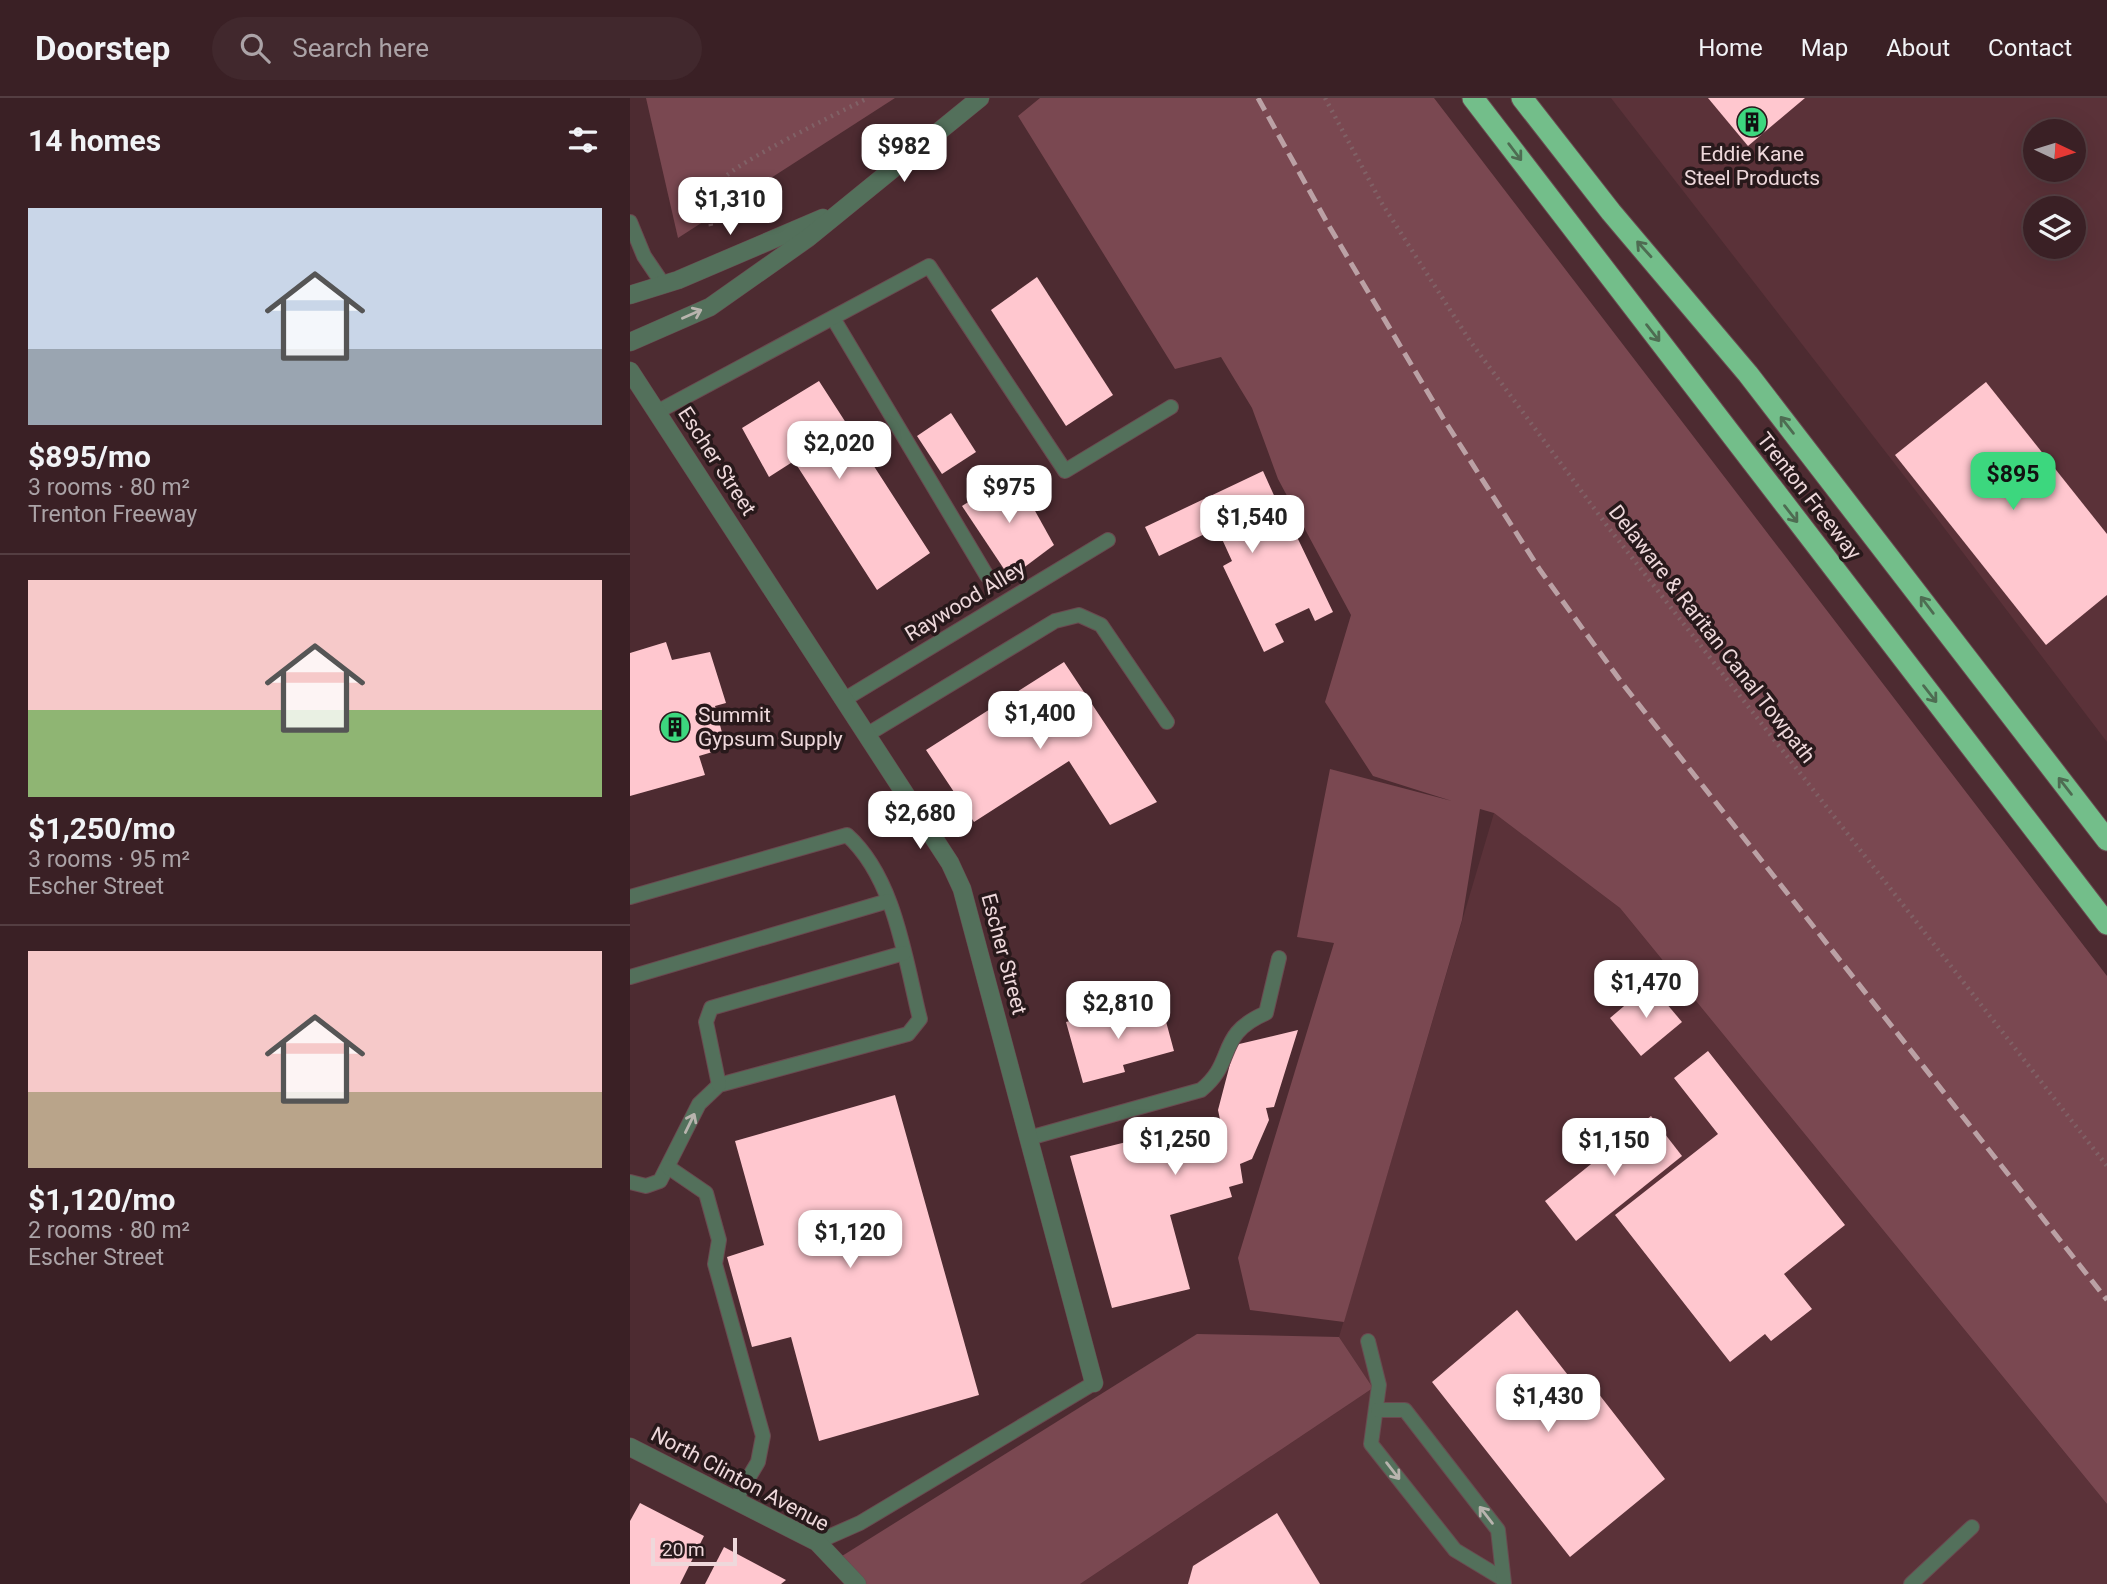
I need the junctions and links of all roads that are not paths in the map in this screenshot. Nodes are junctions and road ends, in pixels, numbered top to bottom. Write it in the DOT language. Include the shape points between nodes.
graph roads {
  1 [pos="980,98"];
  2 [pos="1474,98"];
  3 [pos="1522,98"];
  4 [pos="842,210"];
  5 [pos="630,222"];
  6 [pos="663,284"];
  7 [pos="630,295"];
  8 [pos="833,318"];
  9 [pos="630,342"];
  10 [pos="630,371"];
  11 [pos="1171,407"];
  12 [pos="657,411"];
  13 [pos="1108,540"];
  14 [pos="987,576"];
  15 [pos="845,699"];
  16 [pos="1167,722"];
  17 [pos="868,734"];
  18 [pos="2107,840"];
  19 [pos="630,897"];
  20 [pos="888,901"];
  21 [pos="2107,924"];
  22 [pos="904,953"];
  23 [pos="1279,958"];
  24 [pos="630,978"];
  25 [pos="719,1084"];
  26 [pos="1029,1138"];
  27 [pos="668,1167"];
  28 [pos="630,1182"];
  29 [pos="1368,1342"];
  30 [pos="1094,1383"];
  31 [pos="1378,1410"];
  32 [pos="630,1447"];
  33 [pos="736,1499"];
  34 [pos="1972,1527"];
  35 [pos="817,1542"];
  36 [pos="1504,1581"];
  37 [pos="857,1584"];
  38 [pos="1911,1584"];
  1 -- 4 [label="street"];
  2 -- 21 [label="highway, Trenton Freeway, one-way"];
  18 -- 3 [label="highway, Trenton Freeway, one-way" via="1748,374"];
  4 -- 6 [label="street"];
  9 -- 4 [label="street, one-way" via="710,306"];
  5 -- 6 [label="lane" via="644,256"];
  6 -- 7 [label="street"];
  8 -- 11 [label="lane" via="929,266 1065,471"];
  8 -- 12 [label="lane"];
  8 -- 14 [label="lane"];
  10 -- 12 [label="street, Escher Street"];
  12 -- 15 [label="street, Escher Street"];
  13 -- 15 [label="lane, Raywood Alley"];
  15 -- 17 [label="street, Escher Street"];
  16 -- 17 [label="lane" via="1101,625 1079,615 1055,621"];
  17 -- 26 [label="street, Escher Street" via="962,888"];
  19 -- 20 [label="lane" via="847,835 864,850"];
  20 -- 22 [label="lane"];
  20 -- 24 [label="lane"];
  22 -- 25 [label="lane" via="711,1009 706,1022"];
  22 -- 25 [label="lane" via="920,1019 908,1034"];
  23 -- 26 [label="lane" via="1266,1013 1234,1033 1216,1078 1201,1090"];
  27 -- 25 [label="lane, one-way" via="699,1104"];
  26 -- 30 [label="street, Escher Street"];
  27 -- 28 [label="lane" via="660,1181 646,1186"];
  27 -- 33 [label="lane" via="706,1193 719,1240 715,1264 763,1436 758,1462"];
  29 -- 31 [label="lane" via="1379,1385"];
  30 -- 35 [label="lane" via="860,1523"];
  31 -- 36 [label="lane, one-way" via="1371,1444 1455,1550"];
  36 -- 31 [label="lane, one-way" via="1498,1530 1405,1410"];
  32 -- 33 [label="street, North Clinton Avenue"];
  33 -- 35 [label="street, North Clinton Avenue"];
  34 -- 38 [label="lane"];
  35 -- 37 [label="street, North Clinton Avenue"];
}
